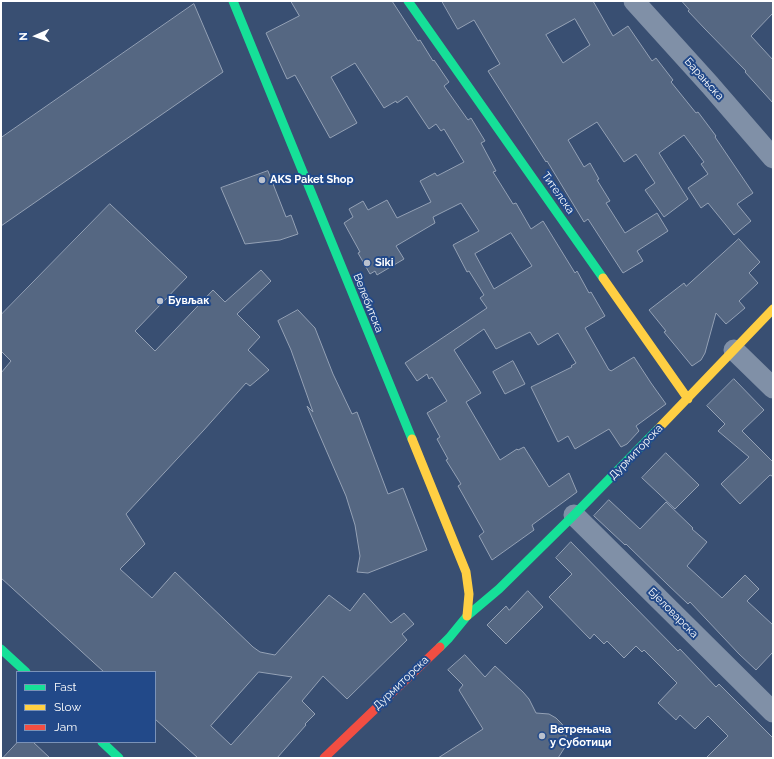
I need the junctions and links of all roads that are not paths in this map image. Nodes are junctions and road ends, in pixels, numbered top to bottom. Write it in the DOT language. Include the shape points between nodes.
graph roads {
  1 [pos="233,1"];
  2 [pos="408,1"];
  3 [pos="634,1"];
  4 [pos="773,158"];
  5 [pos="773,309"];
  6 [pos="734,350"];
  7 [pos="773,388"];
  8 [pos="688,399"];
  9 [pos="574,515"];
  10 [pos="469,586"];
  11 [pos="496,592"];
  12 [pos="467,616"];
  13 [pos="1,649"];
  14 [pos="25,671"];
  15 [pos="773,712"];
  16 [pos="103,743"];
  17 [pos="119,758"];
  18 [pos="324,758"];
  1 -- 10 [label="street, Велебитска" via="466,572"];
  2 -- 8 [label="street, Тителска"];
  3 -- 4 [label="street, Барањска"];
  5 -- 6 [label="street, Дурмиторска"];
  6 -- 7 [label="street"];
  6 -- 8 [label="street, Дурмиторска"];
  8 -- 9 [label="street, Дурмиторска"];
  9 -- 11 [label="street, Дурмиторска"];
  9 -- 15 [label="street, Бјеловарска"];
  10 -- 11 [label="street"];
  10 -- 12 [label="street, Велебитска" via="470,602"];
  11 -- 12 [label="street, Дурмиторска"];
  12 -- 18 [label="street, Дурмиторска" via="449,638"];
  13 -- 14 [label="street"];
  16 -- 17 [label="street"];
}
